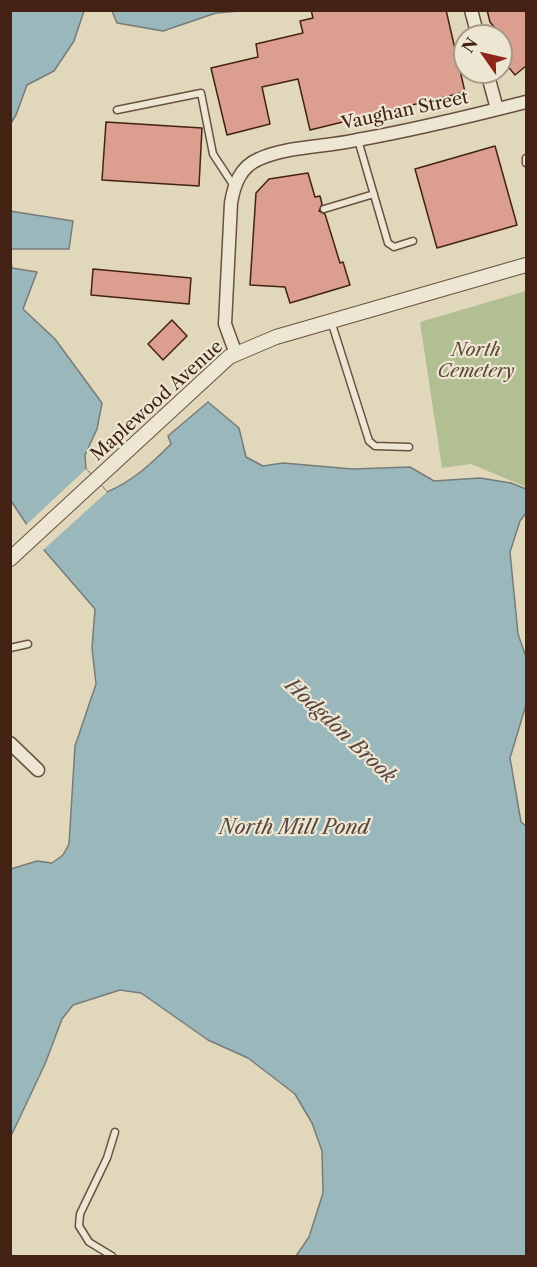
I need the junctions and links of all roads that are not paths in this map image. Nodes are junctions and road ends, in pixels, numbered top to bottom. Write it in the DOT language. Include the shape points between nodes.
graph roads {
  1 [pos="490,84"];
  2 [pos="526,102"];
  3 [pos="497,109"];
  4 [pos="117,110"];
  5 [pos="358,140"];
  6 [pos="526,158"];
  7 [pos="526,163"];
  8 [pos="234,186"];
  9 [pos="374,194"];
  10 [pos="324,209"];
  11 [pos="413,241"];
  12 [pos="526,265"];
  13 [pos="331,321"];
  14 [pos="236,354"];
  15 [pos="409,447"];
  16 [pos="10,559"];
  17 [pos="28,644"];
  18 [pos="10,648"];
  19 [pos="13,751"];
  20 [pos="38,770"];
  21 [pos="115,1132"];
  22 [pos="112,1257"];
  1 -- 3 [label="street"];
  2 -- 3 [label="street, Vaughan Street"];
  3 -- 5 [label="street, Vaughan Street"];
  4 -- 8 [label="lane" via="201,93 213,154"];
  5 -- 8 [label="street, Vaughan Street" via="258,159 243,170"];
  5 -- 9 [label="lane"];
  6 -- 7 [label="lane"];
  8 -- 14 [label="street" via="225,324"];
  9 -- 10 [label="lane"];
  9 -- 11 [label="lane" via="388,243 394,247"];
  12 -- 13 [label="street, Maplewood Avenue"];
  13 -- 14 [label="street, Maplewood Avenue"];
  13 -- 15 [label="lane" via="369,441 375,446"];
  14 -- 16 [label="street, Maplewood Avenue" via="217,367"];
  17 -- 18 [label="lane"];
  19 -- 20 [label="street"];
  21 -- 22 [label="lane" via="80,1214 79,1226 89,1242"];
}
